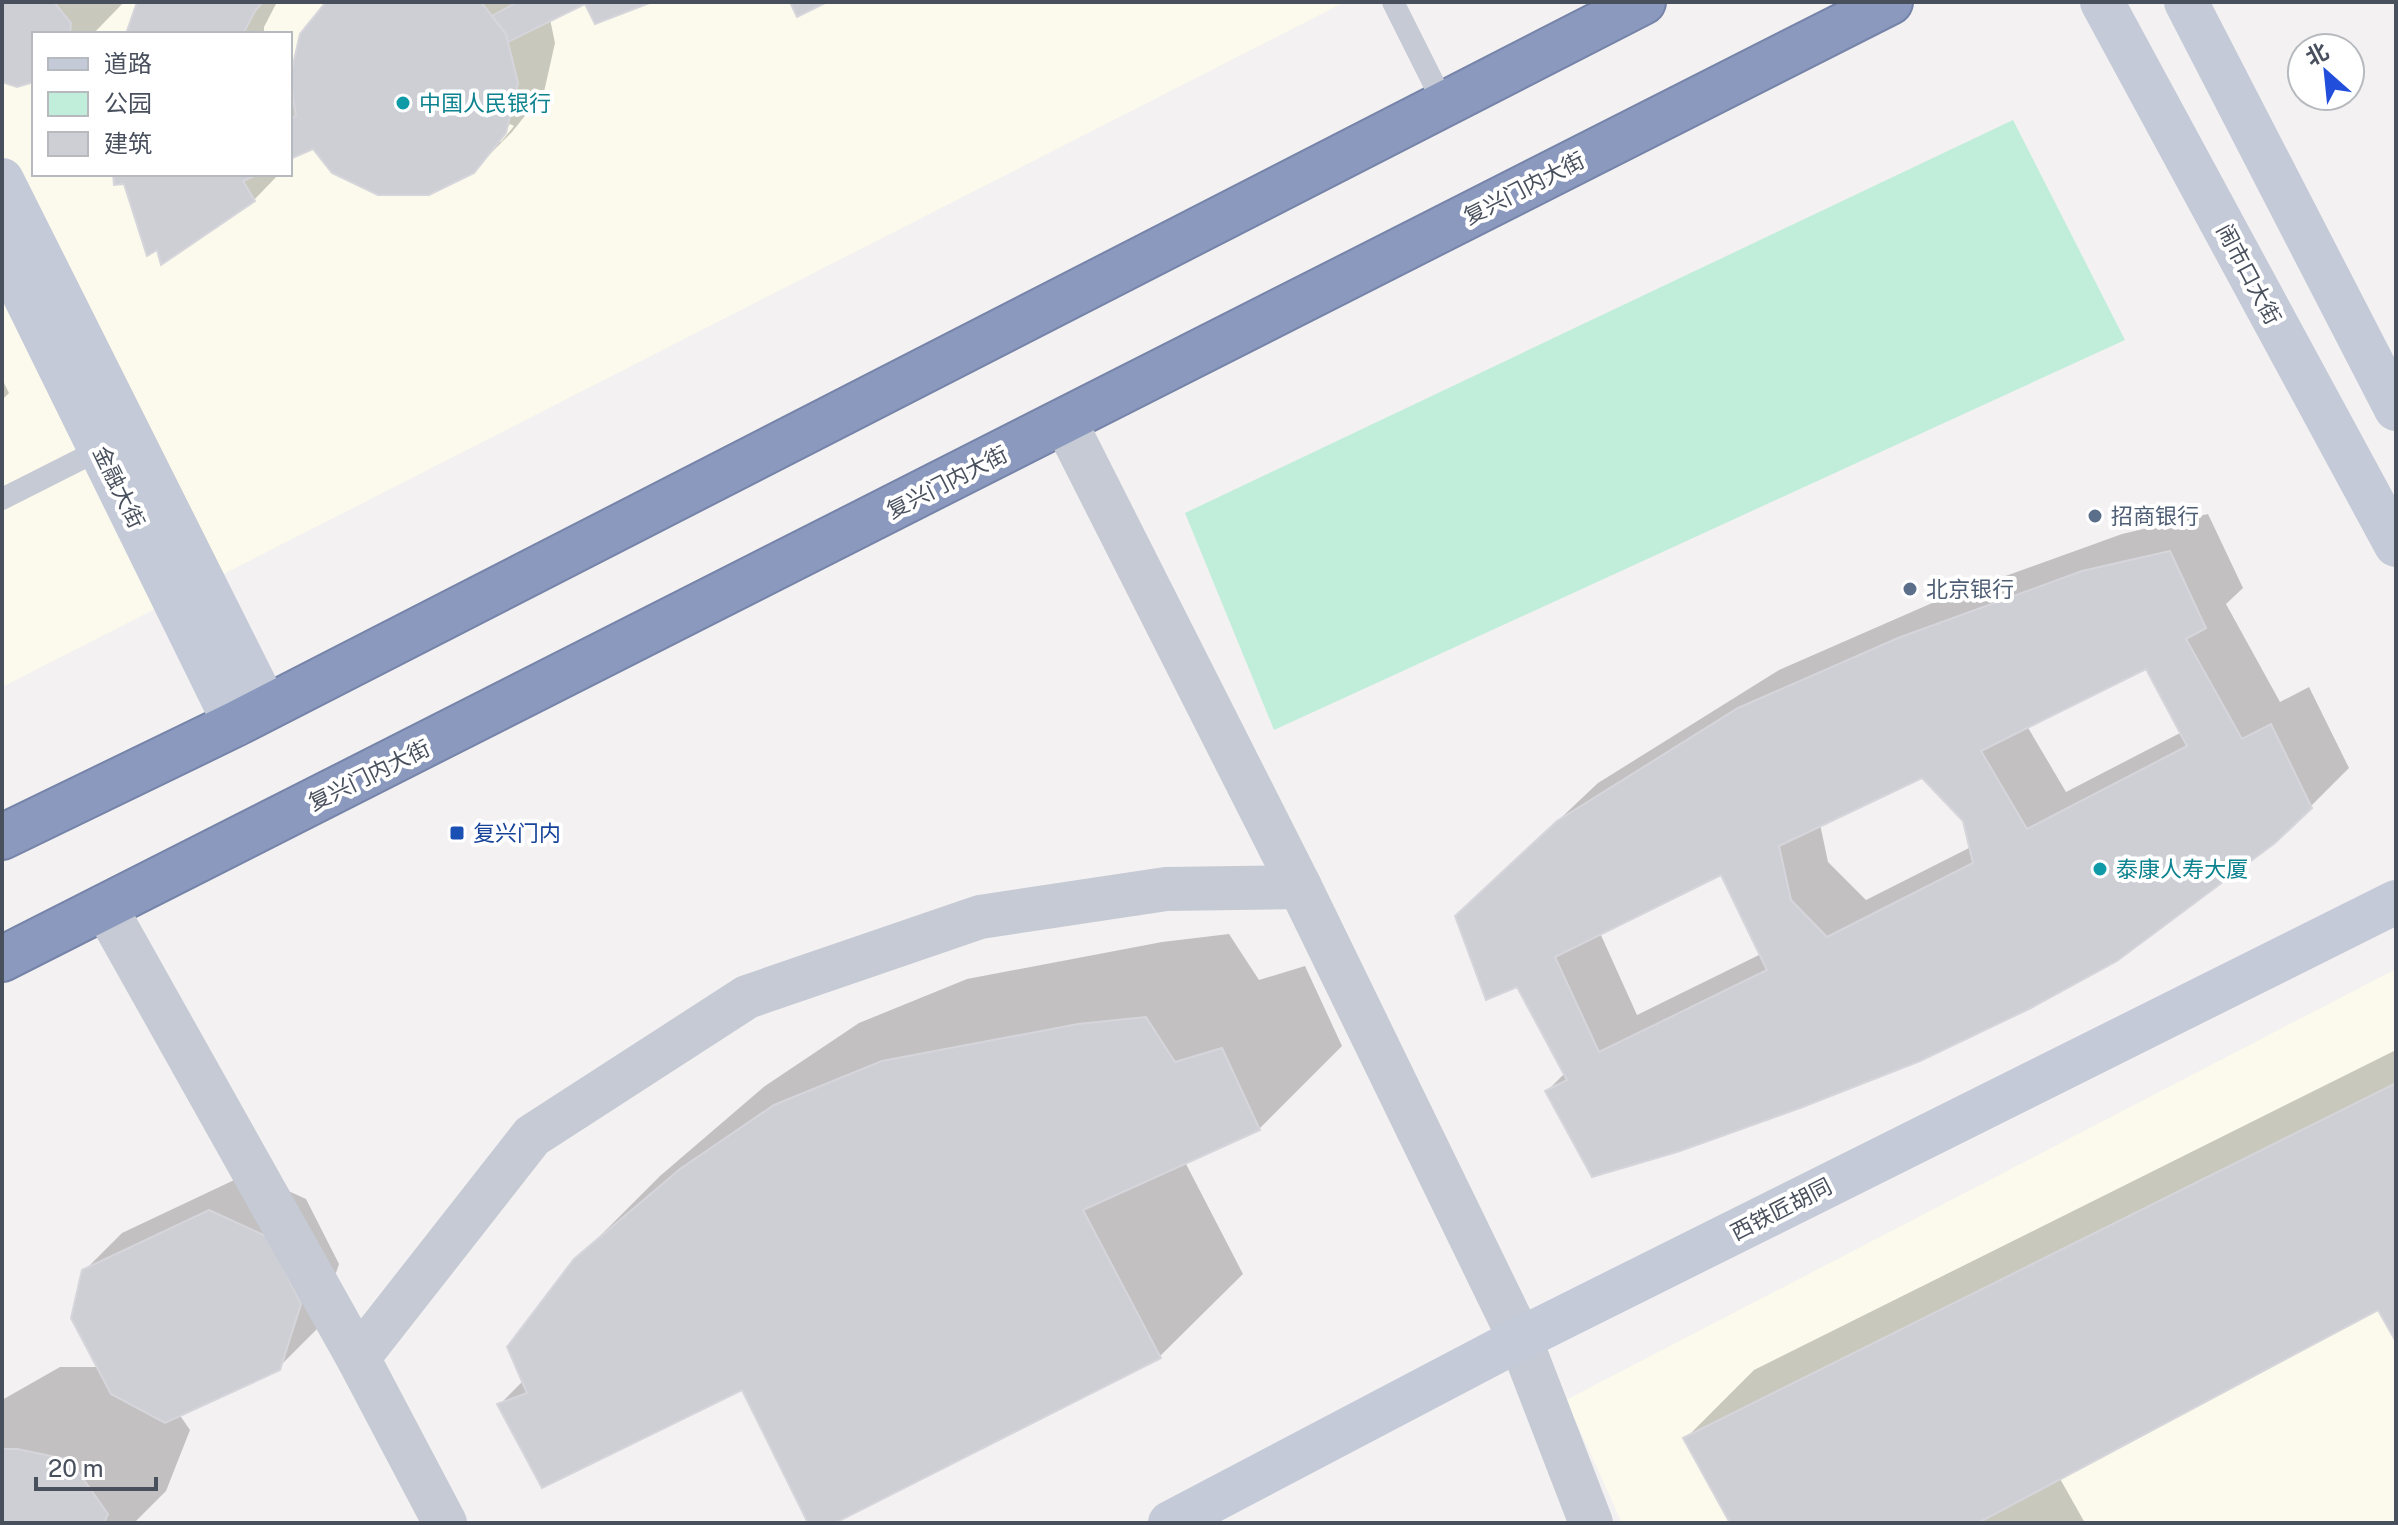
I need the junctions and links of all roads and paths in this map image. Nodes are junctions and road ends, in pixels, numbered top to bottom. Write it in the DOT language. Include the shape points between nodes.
graph roads {
  1 [pos="1393,2"];
  2 [pos="1643,2"];
  3 [pos="1890,2"];
  4 [pos="2102,2"];
  5 [pos="2186,2"];
  6 [pos="1444,104"];
  7 [pos="2,180"];
  8 [pos="2,250"];
  9 [pos="2396,409"];
  10 [pos="1065,422"];
  11 [pos="101,449"];
  12 [pos="2,499"];
  13 [pos="2396,545"];
  14 [pos="251,715"];
  15 [pos="2,837"];
  16 [pos="1300,887"];
  17 [pos="2396,902"];
  18 [pos="105,907"];
  19 [pos="2,959"];
  20 [pos="1520,1339"];
  21 [pos="358,1358"];
  22 [pos="445,1523"];
  23 [pos="1170,1523"];
  24 [pos="1591,1523"];
  1 -- 6 [label="lane"];
  2 -- 6 [label="highway"];
  3 -- 10 [label="highway, 复兴门内大街"];
  4 -- 13 [label="main road, 闹市口大街"];
  5 -- 9 [label="main road"];
  6 -- 14 [label="highway"];
  7 -- 14 [label="main road"];
  8 -- 11 [label="main road, 金融大街"];
  10 -- 16 [label="street"];
  10 -- 18 [label="highway, 复兴门内大街"];
  11 -- 12 [label="lane"];
  11 -- 14 [label="main road, 金融大街" via="165,584"];
  14 -- 15 [label="highway"];
  16 -- 20 [label="street"];
  16 -- 21 [label="street" via="1166,889 980,917 747,997 532,1136"];
  17 -- 20 [label="main road, 西铁匠胡同"];
  18 -- 19 [label="highway, 复兴门内大街"];
  18 -- 21 [label="street"];
  20 -- 23 [label="main road, 西铁匠胡同"];
  20 -- 24 [label="street"];
  21 -- 22 [label="street"];
}
